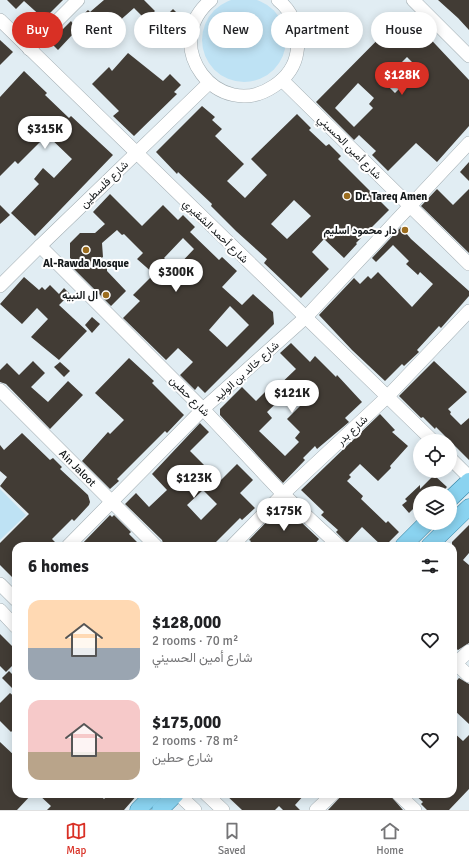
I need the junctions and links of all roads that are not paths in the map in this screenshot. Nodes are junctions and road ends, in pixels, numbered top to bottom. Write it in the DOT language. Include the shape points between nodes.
graph roads {
  1 [pos="78,0"];
  2 [pos="413,0"];
  3 [pos="208,1"];
  4 [pos="283,2"];
  5 [pos="0,20"];
  6 [pos="29,49"];
  7 [pos="469,56"];
  8 [pos="282,80"];
  9 [pos="209,83"];
  10 [pos="469,143"];
  11 [pos="136,153"];
  12 [pos="410,206"];
  13 [pos="40,246"];
  14 [pos="469,264"];
  15 [pos="0,286"];
  16 [pos="469,311"];
  17 [pos="306,317"];
  18 [pos="0,390"];
  19 [pos="388,396"];
  20 [pos="203,409"];
  21 [pos="426,434"];
  22 [pos="457,465"];
  23 [pos="469,477"];
  24 [pos="469,481"];
  25 [pos="457,493"];
  26 [pos="283,494"];
  27 [pos="112,502"];
  28 [pos="469,507"];
  29 [pos="419,530"];
  30 [pos="72,542"];
  31 [pos="152,542"];
  32 [pos="236,542"];
  33 [pos="335,542"];
  34 [pos="407,542"];
  35 [pos="433,542"];
  36 [pos="0,584"];
  37 [pos="12,595"];
  38 [pos="0,610"];
  39 [pos="12,623"];
  40 [pos="469,651"];
  41 [pos="457,661"];
  42 [pos="457,666"];
  43 [pos="469,676"];
  44 [pos="150,798"];
  45 [pos="173,798"];
  46 [pos="182,798"];
  47 [pos="210,798"];
  48 [pos="329,798"];
  49 [pos="402,798"];
  50 [pos="138,810"];
  51 [pos="160,810"];
  52 [pos="195,810"];
  53 [pos="223,810"];
  54 [pos="316,810"];
  55 [pos="415,810"];
  1 -- 6 [label="street"];
  2 -- 7 [label="street"];
  3 -- 9 [label="street" via="193,24 190,42 197,67"];
  4 -- 8 [label="street" via="295,24 298,42 295,59"];
  5 -- 6 [label="street, شارع أحمد الشقيري"];
  6 -- 11 [label="street, شارع أحمد الشقيري"];
  8 -- 9 [label="street" via="264,92 244,96 225,92"];
  8 -- 12 [label="street, شارع أمين الحسيني"];
  9 -- 11 [label="street, شارع فلسطين"];
  10 -- 12 [label="street, شارع خالد بن الوليد"];
  11 -- 13 [label="street, شارع فلسطين"];
  11 -- 17 [label="street, شارع أحمد الشقيري"];
  12 -- 14 [label="street, شارع أمين الحسيني"];
  12 -- 17 [label="street, شارع خالد بن الوليد"];
  13 -- 15 [label="street, شارع فلسطين"];
  13 -- 20 [label="street, شارع حطين"];
  16 -- 19 [label="street, شارع بدر"];
  17 -- 19 [label="street, شارع أحمد الشقيري"];
  17 -- 20 [label="street, شارع خالد بن الوليد"];
  18 -- 27 [label="street, Ain Jaloot"];
  19 -- 21 [label="street, شارع أحمد الشقيري"];
  19 -- 26 [label="street, شارع بدر"];
  20 -- 26 [label="street, شارع حطين"];
  20 -- 27 [label="street, شارع خالد بن الوليد"];
  22 -- 23 [label="street"];
  24 -- 25 [label="main road"];
  26 -- 32 [label="street, شارع بدر"];
  26 -- 33 [label="street, شارع حطين"];
  27 -- 30 [label="street, شارع خالد بن الوليد"];
  27 -- 31 [label="street, Ain Jaloot"];
  28 -- 35 [label="main road"];
  29 -- 34 [label="main road"];
  36 -- 37 [label="street"];
  38 -- 39 [label="street"];
  40 -- 41 [label="street"];
  42 -- 43 [label="street"];
  44 -- 50 [label="main road"];
  45 -- 51 [label="main road"];
  46 -- 52 [label="street"];
  47 -- 53 [label="street"];
  48 -- 54 [label="street"];
  49 -- 55 [label="street"];
}
